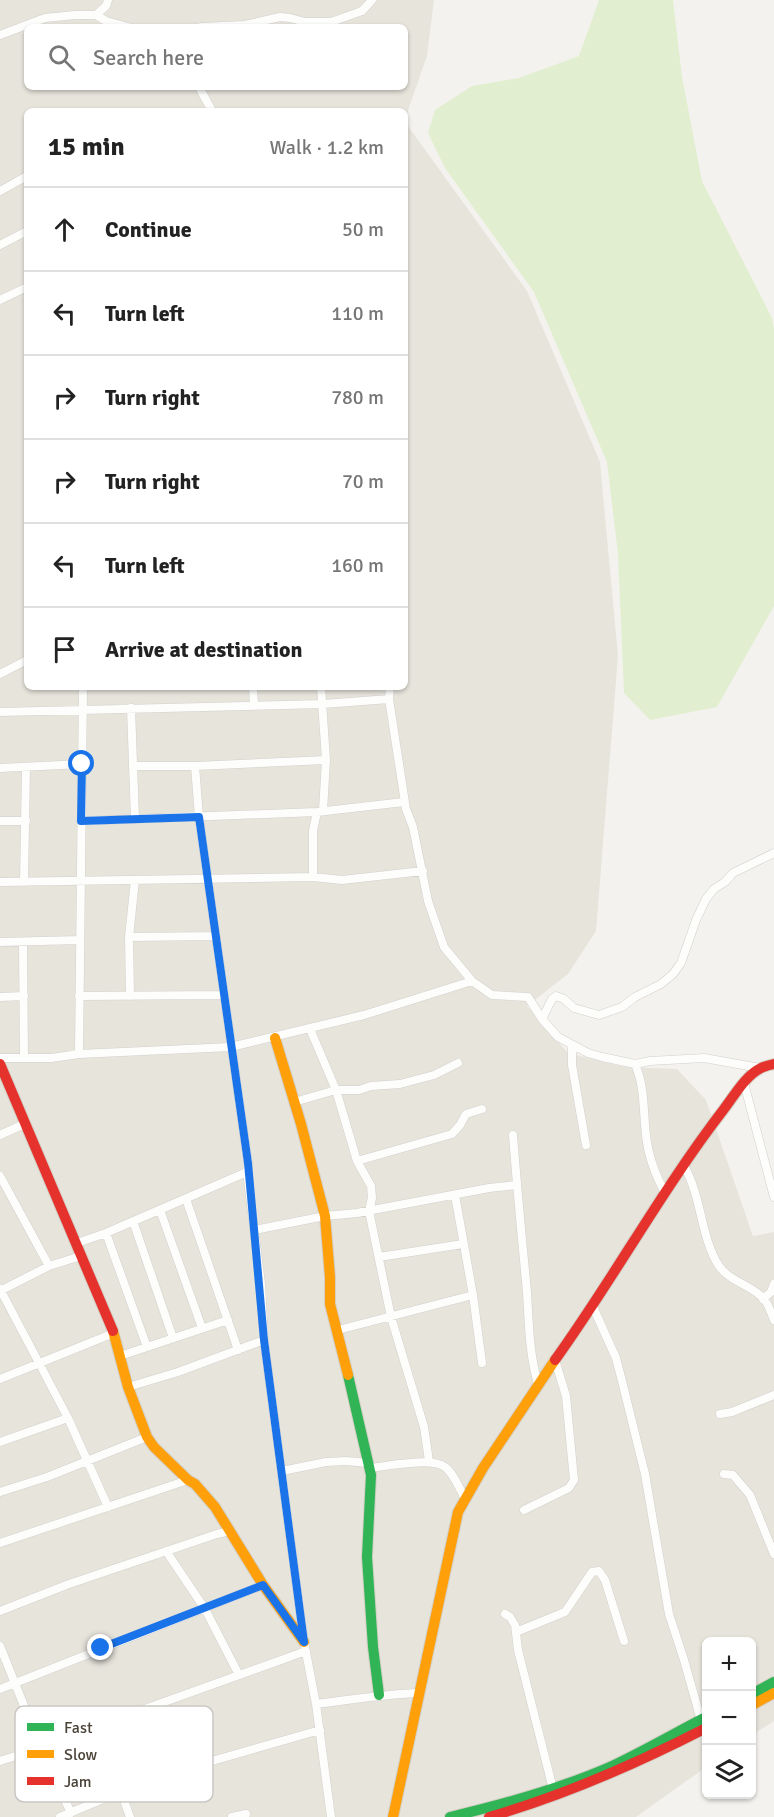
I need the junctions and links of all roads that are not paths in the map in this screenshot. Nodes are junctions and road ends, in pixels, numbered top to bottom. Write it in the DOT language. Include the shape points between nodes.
graph roads {
  1 [pos="108,0"];
  2 [pos="372,0"];
  3 [pos="96,15"];
  4 [pos="29,24"];
  5 [pos="117,24"];
  6 [pos="250,24"];
  7 [pos="24,26"];
  8 [pos="0,35"];
  9 [pos="201,90"];
  10 [pos="210,108"];
  11 [pos="24,178"];
  12 [pos="0,191"];
  13 [pos="24,233"];
  14 [pos="0,245"];
  15 [pos="24,288"];
  16 [pos="0,300"];
  17 [pos="24,662"];
  18 [pos="0,674"];
  19 [pos="83,690"];
  20 [pos="253,690"];
  21 [pos="321,690"];
  22 [pos="390,690"];
  23 [pos="389,699"];
  24 [pos="323,704"];
  25 [pos="254,705"];
  26 [pos="131,708"];
  27 [pos="83,709"];
  28 [pos="0,712"];
  29 [pos="326,760"];
  30 [pos="82,764"];
  31 [pos="133,766"];
  32 [pos="195,766"];
  33 [pos="0,768"];
  34 [pos="26,768"];
  35 [pos="404,802"];
  36 [pos="320,812"];
  37 [pos="199,817"];
  38 [pos="135,819"];
  39 [pos="0,821"];
  40 [pos="26,821"];
  41 [pos="81,821"];
  42 [pos="774,853"];
  43 [pos="423,871"];
  44 [pos="313,877"];
  45 [pos="209,879"];
  46 [pos="135,880"];
  47 [pos="81,881"];
  48 [pos="0,882"];
  49 [pos="24,882"];
  50 [pos="216,936"];
  51 [pos="129,938"];
  52 [pos="80,940"];
  53 [pos="0,942"];
  54 [pos="23,942"];
  55 [pos="472,981"];
  56 [pos="224,995"];
  57 [pos="24,996"];
  58 [pos="80,996"];
  59 [pos="130,996"];
  60 [pos="0,997"];
  61 [pos="542,1018"];
  62 [pos="310,1029"];
  63 [pos="275,1038"];
  64 [pos="572,1045"];
  65 [pos="231,1047"];
  66 [pos="79,1054"];
  67 [pos="0,1058"];
  68 [pos="24,1058"];
  69 [pos="0,1064"];
  70 [pos="458,1064"];
  71 [pos="635,1064"];
  72 [pos="774,1064"];
  73 [pos="760,1068"];
  74 [pos="744,1083"];
  75 [pos="336,1090"];
  76 [pos="294,1102"];
  77 [pos="482,1108"];
  78 [pos="24,1124"];
  79 [pos="0,1135"];
  80 [pos="513,1135"];
  81 [pos="586,1145"];
  82 [pos="357,1161"];
  83 [pos="684,1166"];
  84 [pos="247,1172"];
  85 [pos="0,1176"];
  86 [pos="517,1185"];
  87 [pos="665,1193"];
  88 [pos="455,1195"];
  89 [pos="774,1197"];
  90 [pos="186,1199"];
  91 [pos="160,1210"];
  92 [pos="369,1211"];
  93 [pos="325,1216"];
  94 [pos="133,1221"];
  95 [pos="254,1230"];
  96 [pos="106,1233"];
  97 [pos="77,1243"];
  98 [pos="464,1244"];
  99 [pos="81,1256"];
  100 [pos="379,1257"];
  101 [pos="49,1266"];
  102 [pos="774,1284"];
  103 [pos="0,1290"];
  104 [pos="473,1295"];
  105 [pos="763,1299"];
  106 [pos="593,1307"];
  107 [pos="391,1317"];
  108 [pos="228,1320"];
  109 [pos="774,1320"];
  110 [pos="202,1328"];
  111 [pos="338,1330"];
  112 [pos="114,1333"];
  113 [pos="172,1338"];
  114 [pos="264,1340"];
  115 [pos="147,1347"];
  116 [pos="238,1350"];
  117 [pos="120,1356"];
  118 [pos="555,1360"];
  119 [pos="482,1363"];
  120 [pos="39,1364"];
  121 [pos="0,1379"];
  122 [pos="538,1384"];
  123 [pos="128,1387"];
  124 [pos="774,1395"];
  125 [pos="720,1414"];
  126 [pos="68,1418"];
  127 [pos="147,1437"];
  128 [pos="0,1442"];
  129 [pos="88,1461"];
  130 [pos="429,1461"];
  131 [pos="369,1466"];
  132 [pos="282,1472"];
  133 [pos="724,1474"];
  134 [pos="188,1480"];
  135 [pos="1,1489"];
  136 [pos="465,1499"];
  137 [pos="108,1507"];
  138 [pos="524,1510"];
  139 [pos="230,1531"];
  140 [pos="0,1542"];
  141 [pos="166,1551"];
  142 [pos="774,1554"];
  143 [pos="263,1585"];
  144 [pos="205,1609"];
  145 [pos="0,1611"];
  146 [pos="505,1614"];
  147 [pos="516,1632"];
  148 [pos="624,1641"];
  149 [pos="0,1646"];
  150 [pos="305,1646"];
  151 [pos="239,1675"];
  152 [pos="774,1682"];
  153 [pos="14,1683"];
  154 [pos="0,1689"];
  155 [pos="756,1692"];
  156 [pos="419,1693"];
  157 [pos="774,1693"];
  158 [pos="379,1695"];
  159 [pos="756,1703"];
  160 [pos="316,1704"];
  161 [pos="24,1706"];
  162 [pos="153,1706"];
  163 [pos="702,1712"];
  164 [pos="702,1722"];
  165 [pos="320,1730"];
  166 [pos="15,1756"];
  167 [pos="213,1760"];
  168 [pos="0,1761"];
  169 [pos="554,1793"];
  170 [pos="66,1802"];
  171 [pos="97,1802"];
  172 [pos="125,1802"];
  173 [pos="71,1813"];
  174 [pos="246,1814"];
  175 [pos="60,1817"];
  176 [pos="130,1817"];
  177 [pos="232,1817"];
  178 [pos="331,1817"];
  179 [pos="393,1817"];
  180 [pos="450,1817"];
  181 [pos="489,1817"];
  1 -- 3 [label="street"];
  2 -- 6 [label="street" via="362,11 331,22 280,18"];
  3 -- 4 [label="street" via="45,18"];
  3 -- 5 [label="street"];
  7 -- 8 [label="street"];
  9 -- 10 [label="street"];
  11 -- 12 [label="street"];
  13 -- 14 [label="street"];
  15 -- 16 [label="street"];
  17 -- 18 [label="street"];
  19 -- 27 [label="street"];
  20 -- 25 [label="street"];
  21 -- 24 [label="street"];
  22 -- 23 [label="street"];
  23 -- 24 [label="street"];
  23 -- 35 [label="street"];
  24 -- 25 [label="street"];
  24 -- 29 [label="street"];
  25 -- 26 [label="street"];
  26 -- 27 [label="street"];
  26 -- 31 [label="street"];
  27 -- 28 [label="street"];
  27 -- 30 [label="street"];
  29 -- 32 [label="street"];
  29 -- 36 [label="street"];
  30 -- 34 [label="street"];
  30 -- 41 [label="street"];
  31 -- 32 [label="street"];
  31 -- 38 [label="street"];
  32 -- 37 [label="street"];
  33 -- 34 [label="street"];
  34 -- 40 [label="street"];
  35 -- 36 [label="street"];
  35 -- 43 [label="street"];
  36 -- 37 [label="street"];
  36 -- 44 [label="street" via="313,831"];
  37 -- 38 [label="street"];
  37 -- 45 [label="street"];
  38 -- 41 [label="street"];
  39 -- 40 [label="street"];
  40 -- 49 [label="street"];
  41 -- 47 [label="street"];
  42 -- 61 [label="street" via="732,873 717,886 696,920 681,963 661,984 622,1007 599,1015 574,1008 556,996"];
  43 -- 44 [label="street" via="342,880"];
  43 -- 55 [label="street" via="428,901 444,947"];
  44 -- 45 [label="street"];
  45 -- 46 [label="street"];
  45 -- 50 [label="street"];
  46 -- 47 [label="street"];
  46 -- 51 [label="street"];
  47 -- 49 [label="street"];
  47 -- 52 [label="street"];
  48 -- 49 [label="street"];
  50 -- 51 [label="street"];
  50 -- 56 [label="street"];
  51 -- 59 [label="street"];
  52 -- 54 [label="street"];
  52 -- 58 [label="street"];
  53 -- 54 [label="street"];
  54 -- 57 [label="street"];
  55 -- 61 [label="street" via="492,995 528,997"];
  55 -- 62 [label="street"];
  56 -- 59 [label="street"];
  56 -- 65 [label="street"];
  57 -- 60 [label="street"];
  57 -- 68 [label="street"];
  58 -- 59 [label="street"];
  58 -- 66 [label="street"];
  61 -- 64 [label="street" via="558,1037"];
  62 -- 63 [label="street"];
  62 -- 75 [label="street"];
  63 -- 65 [label="street"];
  63 -- 76 [label="street"];
  64 -- 71 [label="street"];
  64 -- 81 [label="street"];
  65 -- 66 [label="street"];
  65 -- 84 [label="street"];
  66 -- 68 [label="street"];
  67 -- 68 [label="street"];
  69 -- 78 [label="street"];
  70 -- 75 [label="street" via="400,1084"];
  71 -- 73 [label="street" via="704,1059"];
  71 -- 87 [label="street" via="642,1086 649,1156"];
  72 -- 73 [label="street"];
  73 -- 74 [label="street"];
  74 -- 83 [label="street"];
  74 -- 89 [label="street"];
  75 -- 76 [label="street"];
  75 -- 82 [label="street"];
  76 -- 93 [label="street"];
  77 -- 82 [label="street" via="466,1114 452,1134"];
  78 -- 79 [label="street"];
  78 -- 97 [label="street"];
  80 -- 86 [label="street"];
  82 -- 92 [label="street" via="371,1186"];
  83 -- 87 [label="street"];
  83 -- 105 [label="street" via="719,1266"];
  84 -- 90 [label="street"];
  84 -- 95 [label="street"];
  85 -- 101 [label="street"];
  86 -- 88 [label="street"];
  86 -- 122 [label="street" via="527,1326"];
  87 -- 106 [label="street"];
  88 -- 92 [label="street"];
  88 -- 98 [label="street"];
  90 -- 91 [label="street"];
  90 -- 108 [label="street"];
  91 -- 94 [label="street"];
  91 -- 110 [label="street"];
  92 -- 93 [label="street"];
  92 -- 100 [label="street"];
  93 -- 95 [label="street"];
  93 -- 111 [label="street" via="330,1304"];
  94 -- 96 [label="street"];
  94 -- 113 [label="street"];
  95 -- 114 [label="street"];
  96 -- 97 [label="street"];
  96 -- 115 [label="street"];
  97 -- 99 [label="street"];
  98 -- 100 [label="street"];
  98 -- 104 [label="street"];
  99 -- 101 [label="street"];
  99 -- 112 [label="street"];
  100 -- 107 [label="street"];
  101 -- 103 [label="street"];
  102 -- 105 [label="street"];
  103 -- 120 [label="street"];
  104 -- 107 [label="street"];
  104 -- 119 [label="street"];
  105 -- 109 [label="street"];
  106 -- 118 [label="street"];
  106 -- 163 [label="street" via="616,1358 645,1474 669,1614"];
  107 -- 111 [label="street"];
  107 -- 130 [label="street" via="424,1427"];
  108 -- 110 [label="street"];
  108 -- 116 [label="street"];
  110 -- 113 [label="street"];
  111 -- 131 [label="street"];
  112 -- 117 [label="street"];
  112 -- 120 [label="street"];
  113 -- 115 [label="street"];
  114 -- 116 [label="street"];
  114 -- 132 [label="street"];
  115 -- 117 [label="street"];
  116 -- 123 [label="street"];
  117 -- 123 [label="street"];
  118 -- 122 [label="street"];
  118 -- 138 [label="street" via="566,1396 574,1480 569,1488"];
  120 -- 121 [label="street"];
  120 -- 126 [label="street"];
  122 -- 136 [label="street"];
  123 -- 127 [label="street"];
  124 -- 125 [label="street"];
  126 -- 128 [label="street"];
  126 -- 129 [label="street"];
  127 -- 129 [label="street"];
  127 -- 134 [label="street"];
  129 -- 135 [label="street"];
  129 -- 137 [label="street"];
  130 -- 131 [label="street"];
  130 -- 136 [label="street" via="448,1469"];
  131 -- 132 [label="street" via="326,1462"];
  131 -- 158 [label="street" via="366,1557"];
  132 -- 150 [label="street"];
  133 -- 142 [label="street" via="733,1475 750,1495"];
  134 -- 137 [label="street"];
  134 -- 139 [label="street" via="215,1507"];
  136 -- 156 [label="street" via="454,1527"];
  137 -- 140 [label="street"];
  139 -- 141 [label="street"];
  139 -- 143 [label="street"];
  141 -- 144 [label="street"];
  141 -- 145 [label="street"];
  143 -- 144 [label="street"];
  143 -- 150 [label="street"];
  144 -- 151 [label="street"];
  144 -- 153 [label="street"];
  146 -- 147 [label="street" via="513,1621"];
  147 -- 148 [label="street" via="565,1612 592,1572 599,1571"];
  147 -- 169 [label="street"];
  149 -- 153 [label="street"];
  150 -- 151 [label="street"];
  150 -- 160 [label="street"];
  151 -- 162 [label="street"];
  152 -- 155 [label="street"];
  153 -- 154 [label="street"];
  153 -- 161 [label="street"];
  156 -- 158 [label="street"];
  156 -- 179 [label="street"];
  157 -- 159 [label="street"];
  158 -- 160 [label="street"];
  160 -- 165 [label="street"];
  164 -- 169 [label="street"];
  165 -- 167 [label="street"];
  165 -- 178 [label="street"];
  166 -- 168 [label="street"];
  169 -- 180 [label="street"];
  169 -- 181 [label="street"];
  170 -- 173 [label="street"];
  171 -- 173 [label="street"];
  172 -- 176 [label="street"];
  173 -- 175 [label="street"];
  174 -- 177 [label="street"];
}
